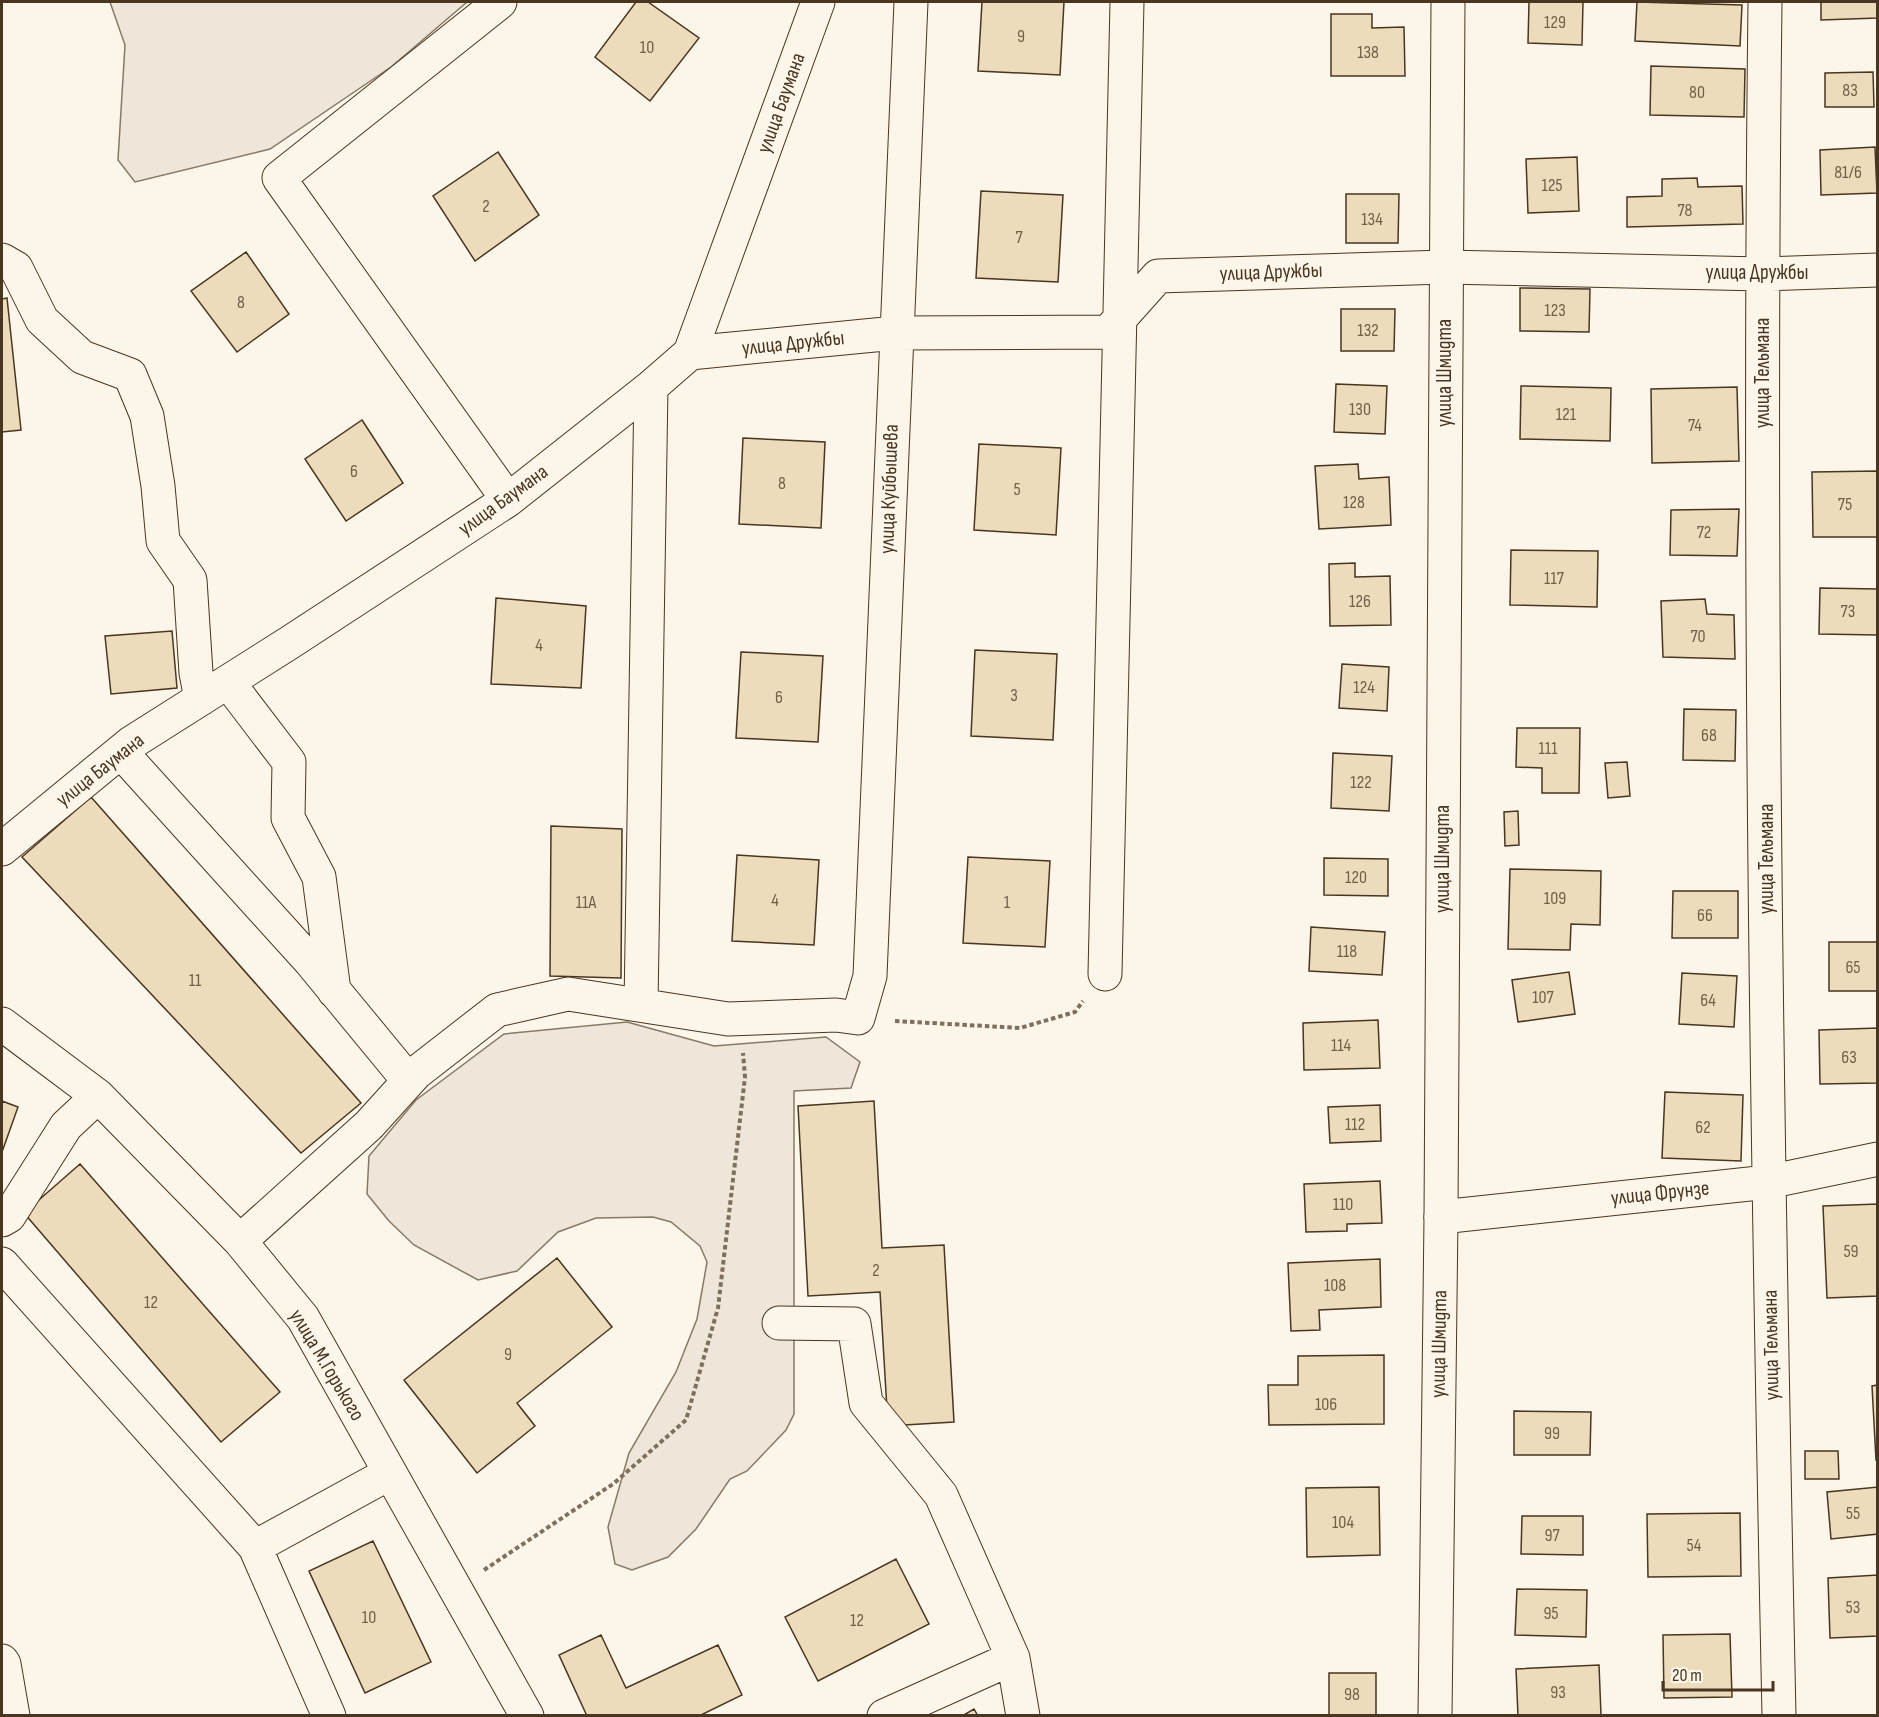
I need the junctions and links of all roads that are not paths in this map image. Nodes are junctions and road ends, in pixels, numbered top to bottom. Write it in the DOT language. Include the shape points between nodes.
graph roads {
  1 [pos="500,2"];
  2 [pos="818,2"];
  3 [pos="910,2"];
  4 [pos="1127,2"];
  5 [pos="1448,2"];
  6 [pos="1766,2"];
  7 [pos="2,261"];
  8 [pos="1445,267"];
  9 [pos="1878,270"];
  10 [pos="1762,274"];
  11 [pos="1119,318"];
  12 [pos="895,333"];
  13 [pos="690,353"];
  14 [pos="651,387"];
  15 [pos="508,500"];
  16 [pos="215,691"];
  17 [pos="121,752"];
  18 [pos="2,849"];
  19 [pos="1105,974"];
  20 [pos="334,991"];
  21 [pos="641,1005"];
  22 [pos="2,1024"];
  23 [pos="408,1080"];
  24 [pos="98,1096"];
  25 [pos="1878,1159"];
  26 [pos="1768,1182"];
  27 [pos="1441,1217"];
  28 [pos="2,1220"];
  29 [pos="240,1241"];
  30 [pos="2,1264"];
  31 [pos="779,1323"];
  32 [pos="390,1473"];
  33 [pos="255,1547"];
  34 [pos="1013,1658"];
  35 [pos="2,1661"];
  36 [pos="13,1716"];
  37 [pos="329,1716"];
  38 [pos="527,1716"];
  39 [pos="884,1716"];
  40 [pos="1023,1716"];
  41 [pos="1435,1716"];
  42 [pos="1779,1716"];
  1 -- 15 [label="street" via="279,178"];
  2 -- 13 [label="street, улица Баумана"];
  3 -- 12 [label="street, улица Куйбышева"];
  4 -- 11 [label="street"];
  5 -- 8 [label="street, улица Шмидта"];
  6 -- 10 [label="street, улица Тельмана"];
  7 -- 16 [label="street" via="16,268 42,320 82,357 130,375 147,416 163,541 189,580 196,673"];
  8 -- 10 [label="street, улица Дружбы"];
  8 -- 11 [label="street, улица Дружбы" via="1158,276"];
  8 -- 27 [label="street, улица Шмидта"];
  9 -- 10 [label="street, улица Дружбы"];
  10 -- 26 [label="street, улица Тельмана"];
  11 -- 12 [label="street, улица Дружбы" via="1108,332"];
  11 -- 19 [label="street"];
  12 -- 13 [label="street, улица Дружбы"];
  12 -- 21 [label="street, улица Куйбышева" via="870,976 858,1018 836,1015 728,1019"];
  13 -- 14 [label="street, улица Баумана"];
  14 -- 15 [label="street, улица Баумана"];
  14 -- 21 [label="street"];
  15 -- 16 [label="street, улица Баумана"];
  16 -- 17 [label="street, улица Баумана"];
  16 -- 20 [label="street" via="289,762 288,819 319,877"];
  17 -- 18 [label="street, улица Баумана"];
  17 -- 20 [label="street"];
  20 -- 23 [label="street"];
  21 -- 23 [label="street" via="568,994 497,1010"];
  22 -- 24 [label="street, улица М.Горького"];
  23 -- 29 [label="street" via="369,1125"];
  24 -- 28 [label="street" via="66,1126 9,1216"];
  24 -- 29 [label="street, улица М.Горького"];
  25 -- 26 [label="street, улица Фрунзе"];
  26 -- 27 [label="street, улица Фрунзе"];
  26 -- 42 [label="street, улица Тельмана"];
  27 -- 41 [label="street, улица Шмидта"];
  29 -- 32 [label="street, улица М.Горького" via="303,1318"];
  30 -- 33 [label="street"];
  31 -- 34 [label="street" via="854,1324 866,1404 941,1495"];
  32 -- 33 [label="street"];
  32 -- 38 [label="street, улица М.Горького"];
  33 -- 37 [label="street"];
  34 -- 39 [label="street"];
  34 -- 40 [label="street"];
  35 -- 36 [label="street"];
}
